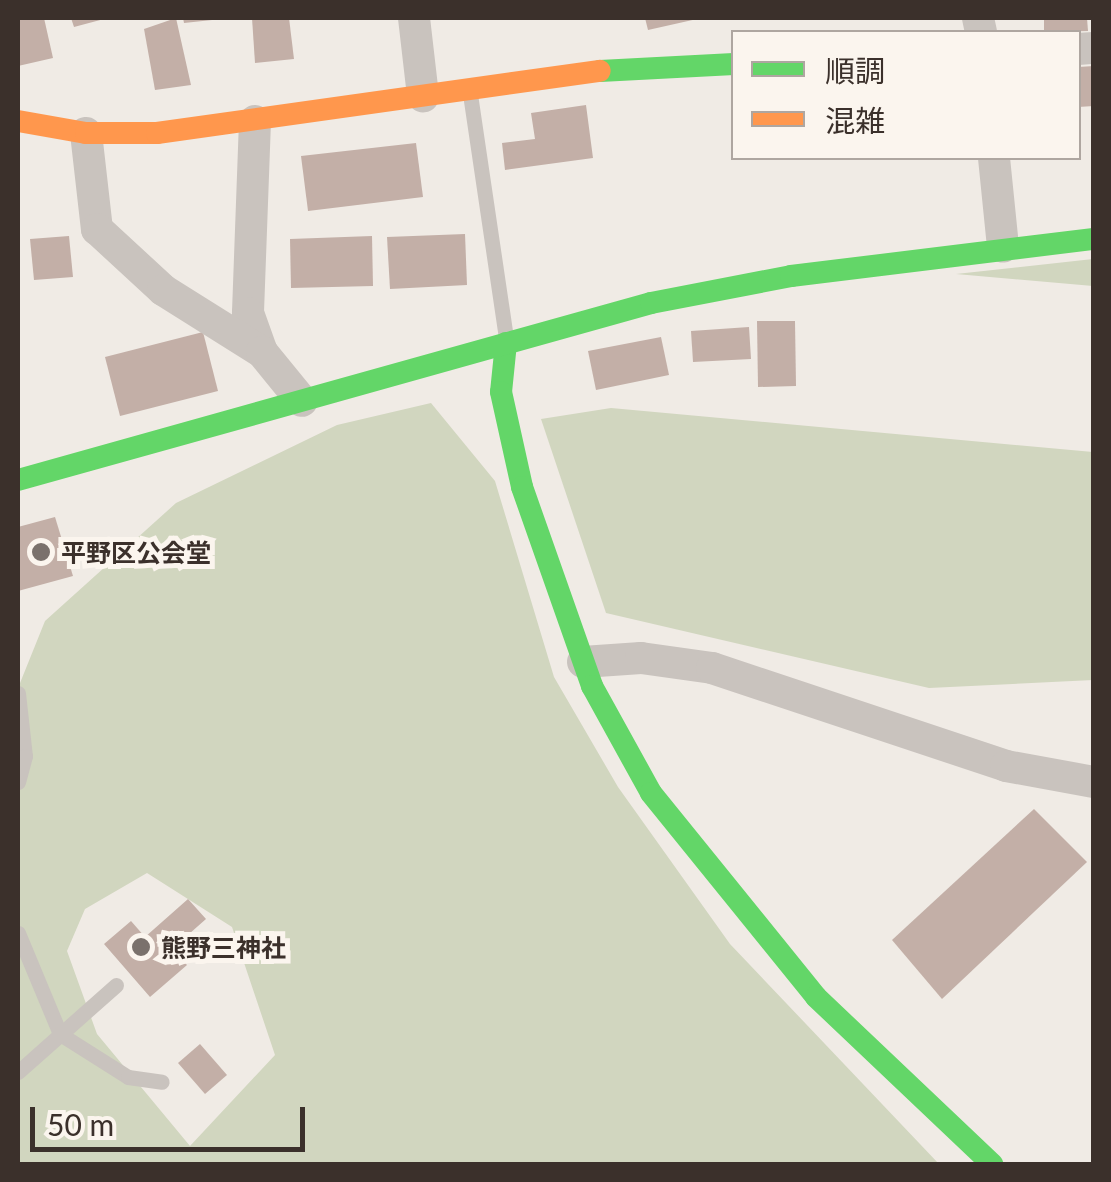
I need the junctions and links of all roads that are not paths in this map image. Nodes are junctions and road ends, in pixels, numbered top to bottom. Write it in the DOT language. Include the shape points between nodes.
graph roads {
  1 [pos="414,18"];
  2 [pos="731,64"];
  3 [pos="469,90"];
  4 [pos="423,96"];
  5 [pos="18,121"];
  6 [pos="255,121"];
  7 [pos="86,133"];
  8 [pos="994,160"];
  9 [pos="1094,239"];
  10 [pos="1002,246"];
  11 [pos="506,343"];
  12 [pos="262,352"];
  13 [pos="302,400"];
  14 [pos="18,480"];
  15 [pos="583,662"];
  16 [pos="18,693"];
  17 [pos="18,782"];
  18 [pos="1094,782"];
  19 [pos="18,933"];
  20 [pos="116,985"];
  21 [pos="60,1034"];
  22 [pos="18,1072"];
  23 [pos="162,1082"];
  24 [pos="992,1164"];
  1 -- 4 [label="street"];
  2 -- 3 [label="street" via="607,70"];
  3 -- 4 [label="street"];
  3 -- 11 [label="lane"];
  4 -- 6 [label="street"];
  5 -- 7 [label="street"];
  6 -- 7 [label="street" via="157,134"];
  6 -- 12 [label="street" via="248,314"];
  7 -- 12 [label="street" via="97,229 164,290"];
  8 -- 10 [label="street"];
  9 -- 10 [label="street"];
  10 -- 11 [label="street" via="668,300"];
  11 -- 13 [label="street"];
  11 -- 15 [label="street" via="502,392 522,487"];
  12 -- 13 [label="street"];
  13 -- 14 [label="street"];
  15 -- 18 [label="street" via="640,658 712,668 1006,766"];
  15 -- 24 [label="street" via="650,793 730,898 816,997"];
  16 -- 17 [label="lane" via="25,756"];
  19 -- 21 [label="lane"];
  20 -- 21 [label="lane"];
  21 -- 22 [label="lane"];
  21 -- 23 [label="lane" via="128,1077"];
}
